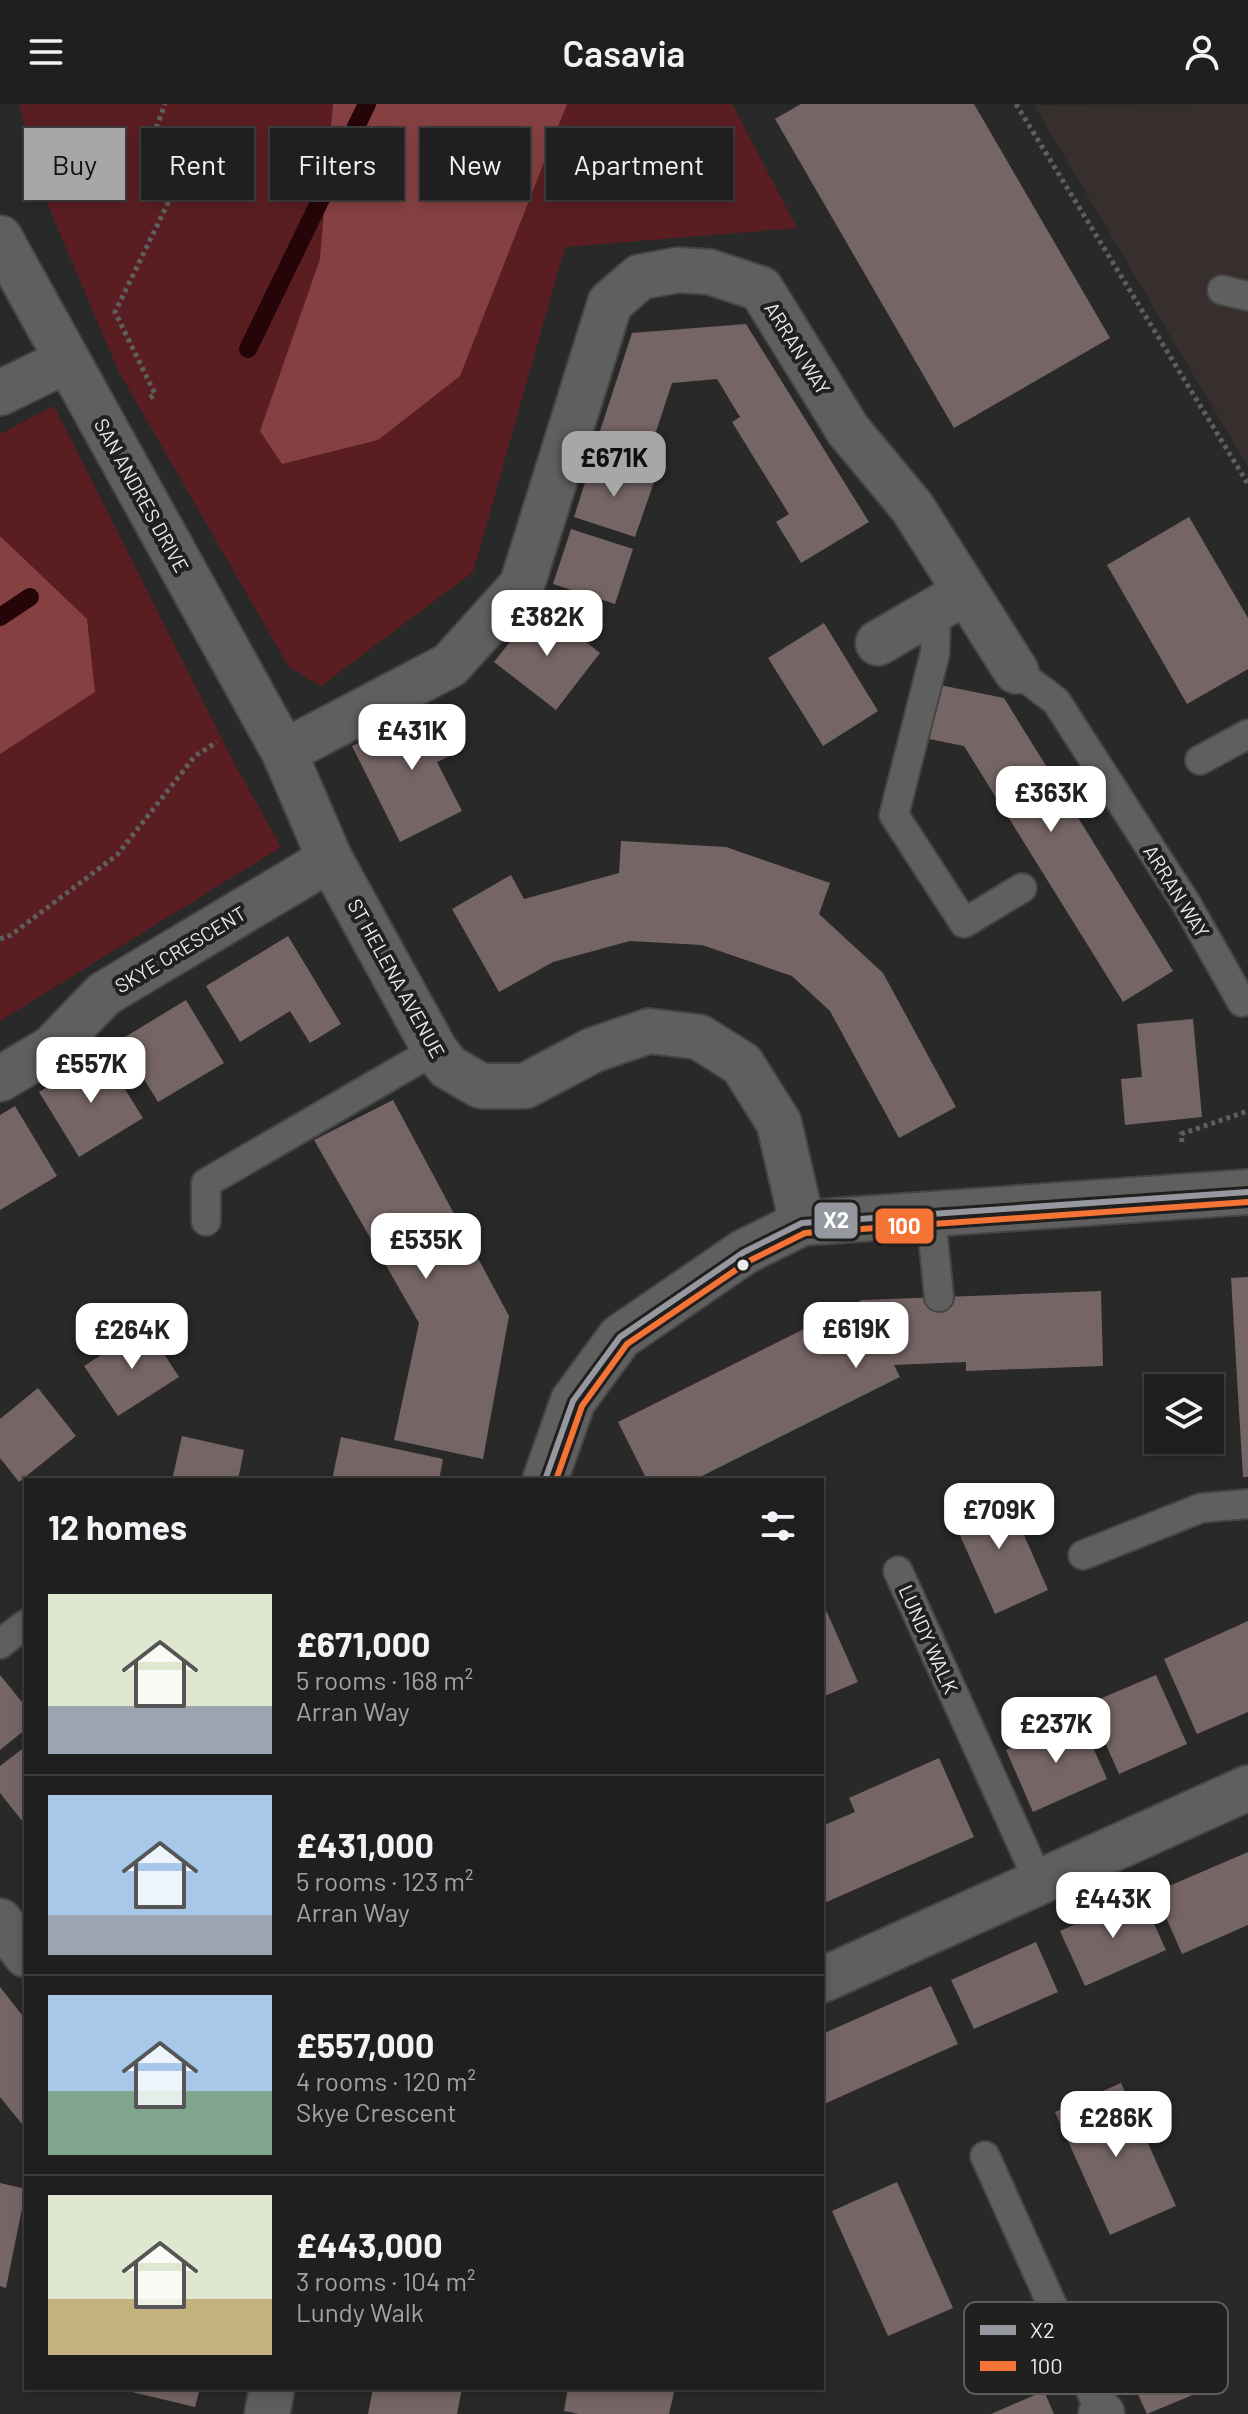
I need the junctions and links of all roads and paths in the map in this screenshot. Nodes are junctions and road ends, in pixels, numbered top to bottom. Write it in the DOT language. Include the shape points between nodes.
graph roads {
  1 [pos="165,104"];
  2 [pos="1016,104"];
  3 [pos="0,238"];
  4 [pos="66,361"];
  5 [pos="0,393"];
  6 [pos="108,431"];
  7 [pos="1248,484"];
  8 [pos="950,601"];
  9 [pos="878,643"];
  10 [pos="1016,671"];
  11 [pos="260,712"];
  12 [pos="1248,734"];
  13 [pos="284,752"];
  14 [pos="1200,760"];
  15 [pos="330,859"];
  16 [pos="1022,888"];
  17 [pos="0,939"];
  18 [pos="1242,1002"];
  19 [pos="435,1050"];
  20 [pos="0,1079"];
  21 [pos="1248,1192"];
  22 [pos="931,1216"];
  23 [pos="206,1221"];
  24 [pos="802,1223"];
  25 [pos="939,1297"];
  26 [pos="546,1478"];
  27 [pos="1248,1504"];
  28 [pos="1083,1555"];
  29 [pos="898,1571"];
  30 [pos="24,1626"];
  31 [pos="0,1644"];
  32 [pos="1248,1788"];
  33 [pos="1039,1882"];
  34 [pos="0,1921"];
  35 [pos="24,1952"];
  36 [pos="824,1979"];
  37 [pos="985,2156"];
  38 [pos="1051,2302"];
  39 [pos="272,2390"];
  40 [pos="1092,2394"];
  41 [pos="267,2414"];
  42 [pos="1101,2414"];
  1 -- 6 [label="path" via="154,134 168,203 115,312 155,394"];
  2 -- 7 [label="path"];
  3 -- 4 [label="street, SAN ANDRES DRIVE"];
  4 -- 5 [label="street"];
  4 -- 6 [label="street, SAN ANDRES DRIVE"];
  6 -- 11 [label="street, SAN ANDRES DRIVE"];
  8 -- 9 [label="street"];
  8 -- 10 [label="street, ARRAN WAY"];
  8 -- 13 [label="street, ARRAN WAY" via="912,507 848,430 761,289 710,272 678,270 640,277 610,303 522,585 450,665"];
  8 -- 16 [label="lane" via="894,815 964,923"];
  10 -- 18 [label="lane, ARRAN WAY" via="1056,701 1186,903"];
  11 -- 13 [label="street, SAN ANDRES DRIVE"];
  11 -- 17 [label="path" via="195,756 117,855"];
  12 -- 14 [label="lane"];
  13 -- 15 [label="street, ST HELENA AVENUE"];
  15 -- 19 [label="street, ST HELENA AVENUE"];
  15 -- 20 [label="street, SKYE CRESCENT" via="104,994 52,1048"];
  19 -- 23 [label="lane" via="206,1183"];
  19 -- 24 [label="street, ST HELENA AVENUE" via="448,1067 481,1086 525,1086 593,1050 649,1031 699,1037 742,1064 779,1123"];
  21 -- 22 [label="street"];
  22 -- 24 [label="street"];
  22 -- 25 [label="lane"];
  24 -- 26 [label="street" via="744,1252 620,1337 573,1401"];
  27 -- 28 [label="lane" via="1201,1508"];
  29 -- 33 [label="lane, LUNDY WALK"];
  30 -- 31 [label="lane"];
  32 -- 33 [label="street"];
  33 -- 36 [label="street"];
  34 -- 35 [label="street"];
  37 -- 38 [label="lane"];
  39 -- 41 [label="street"];
  40 -- 42 [label="lane"];
}
